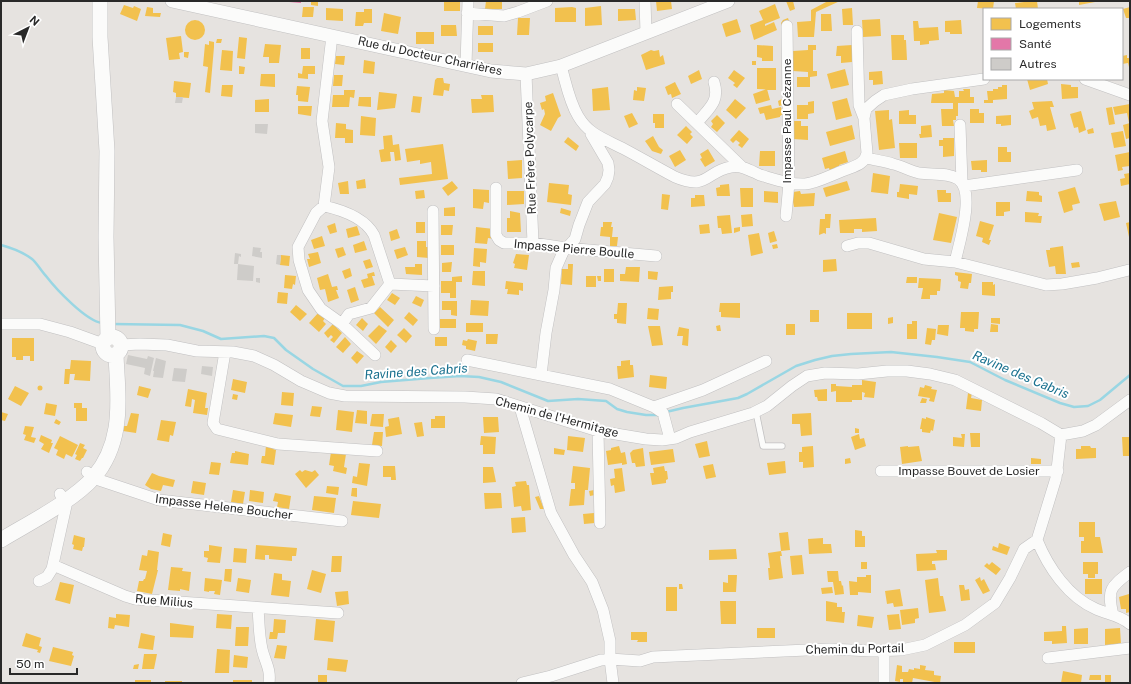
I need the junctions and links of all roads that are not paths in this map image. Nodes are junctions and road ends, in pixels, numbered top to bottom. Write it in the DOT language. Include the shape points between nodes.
graph roads {
  1 [pos="100,1"];
  2 [pos="108,1"];
  3 [pos="172,1"];
  4 [pos="468,1"];
  5 [pos="547,1"];
  6 [pos="646,1"];
  7 [pos="720,2"];
  8 [pos="467,13"];
  9 [pos="787,26"];
  10 [pos="857,31"];
  11 [pos="646,33"];
  12 [pos="332,36"];
  13 [pos="466,65"];
  14 [pos="562,66"];
  15 [pos="526,74"];
  16 [pos="983,79"];
  17 [pos="1088,80"];
  18 [pos="714,82"];
  19 [pos="1130,95"];
  20 [pos="677,104"];
  21 [pos="864,118"];
  22 [pos="697,123"];
  23 [pos="960,125"];
  24 [pos="590,131"];
  25 [pos="111,153"];
  26 [pos="866,158"];
  27 [pos="742,167"];
  28 [pos="1077,170"];
  29 [pos="788,183"];
  30 [pos="963,185"];
  31 [pos="496,188"];
  32 [pos="324,206"];
  33 [pos="433,210"];
  34 [pos="786,216"];
  35 [pos="533,243"];
  36 [pos="847,246"];
  37 [pos="566,248"];
  38 [pos="656,256"];
  39 [pos="956,262"];
  40 [pos="1129,270"];
  41 [pos="390,284"];
  42 [pos="434,286"];
  43 [pos="1,324"];
  44 [pos="342,324"];
  45 [pos="434,329"];
  46 [pos="112,342"];
  47 [pos="225,352"];
  48 [pos="375,355"];
  49 [pos="467,360"];
  50 [pos="766,361"];
  51 [pos="541,375"];
  52 [pos="1130,400"];
  53 [pos="520,407"];
  54 [pos="654,407"];
  55 [pos="756,412"];
  56 [pos="598,431"];
  57 [pos="1061,435"];
  58 [pos="670,439"];
  59 [pos="782,446"];
  60 [pos="377,451"];
  61 [pos="881,471"];
  62 [pos="1058,471"];
  63 [pos="90,474"];
  64 [pos="62,497"];
  65 [pos="342,521"];
  66 [pos="600,523"];
  67 [pos="1,529"];
  68 [pos="1,540"];
  69 [pos="1037,540"];
  70 [pos="53,565"];
  71 [pos="1130,572"];
  72 [pos="39,581"];
  73 [pos="258,608"];
  74 [pos="338,613"];
  75 [pos="1113,615"];
  76 [pos="1130,624"];
  77 [pos="1130,648"];
  78 [pos="884,651"];
  79 [pos="1048,658"];
  80 [pos="610,659"];
  81 [pos="269,683"];
  82 [pos="522,683"];
  83 [pos="613,683"];
  84 [pos="884,683"];
  1 -- 25 [label="main road" via="100,37"];
  2 -- 25 [label="main road"];
  3 -- 12 [label="street, Rue du Docteur Charrières"];
  4 -- 8 [label="street"];
  5 -- 8 [label="street" via="504,16"];
  6 -- 11 [label="street"];
  7 -- 11 [label="street, Rue du Docteur Charrières"];
  8 -- 13 [label="street"];
  9 -- 29 [label="street, Impasse Paul Cézanne"];
  10 -- 21 [label="street" via="859,105"];
  11 -- 14 [label="street, Rue du Docteur Charrières"];
  12 -- 13 [label="street, Rue du Docteur Charrières"];
  12 -- 32 [label="street" via="322,121 329,166"];
  13 -- 15 [label="street, Rue du Docteur Charrières" via="491,71"];
  14 -- 15 [label="street, Rue du Docteur Charrières"];
  14 -- 24 [label="street" via="578,116"];
  15 -- 35 [label="street, Rue Frère Polycarpe"];
  16 -- 21 [label="street" via="884,95 866,109"];
  17 -- 19 [label="street"];
  18 -- 22 [label="street" via="717,91 714,102"];
  20 -- 22 [label="street"];
  21 -- 26 [label="street" via="868,153"];
  22 -- 27 [label="street"];
  23 -- 30 [label="street"];
  24 -- 27 [label="street" via="684,181 700,182 720,170 732,166"];
  24 -- 37 [label="street" via="608,163 608,177 605,184 588,202 575,239"];
  25 -- 46 [label="main road"];
  26 -- 29 [label="street" via="856,166 806,184"];
  26 -- 30 [label="street" via="919,173 946,175 960,180"];
  27 -- 29 [label="street"];
  28 -- 30 [label="street"];
  29 -- 34 [label="street, Impasse Paul Cézanne"];
  30 -- 39 [label="street" via="967,206"];
  31 -- 35 [label="street, Impasse Pierre Boulle" via="496,235 499,240 504,243"];
  32 -- 41 [label="street" via="336,208 371,228"];
  32 -- 44 [label="street" via="316,213 298,247 299,260 308,290 322,309"];
  33 -- 42 [label="street"];
  35 -- 37 [label="street, Impasse Pierre Boulle"];
  36 -- 39 [label="street" via="869,243 924,259"];
  37 -- 38 [label="street, Impasse Pierre Boulle"];
  37 -- 51 [label="street" via="556,268"];
  39 -- 40 [label="street" via="1046,285"];
  41 -- 42 [label="street"];
  41 -- 44 [label="street" via="371,308 349,314"];
  42 -- 45 [label="street"];
  43 -- 46 [label="street, Chemin de l'Hermitage" via="40,324"];
  44 -- 48 [label="street"];
  46 -- 47 [label="street, Chemin de l'Hermitage"];
  46 -- 63 [label="main road" via="118,408 116,428 110,451 101,468"];
  47 -- 53 [label="street, Chemin de l'Hermitage" via="254,356 274,364 301,381 329,393 345,396 473,397 496,399"];
  47 -- 60 [label="street" via="213,423 217,429 278,444"];
  49 -- 51 [label="street"];
  50 -- 54 [label="street" via="703,390"];
  51 -- 54 [label="street" via="610,389"];
  52 -- 57 [label="street" via="1096,426"];
  53 -- 56 [label="street, Chemin de l'Hermitage"];
  53 -- 80 [label="street" via="551,513 592,582 603,610 610,641"];
  54 -- 58 [label="street" via="663,413"];
  55 -- 57 [label="street, Chemin de l'Hermitage" via="807,376 825,373 907,371 955,380"];
  55 -- 58 [label="street, Chemin de l'Hermitage"];
  55 -- 59 [label="lane" via="763,446"];
  56 -- 58 [label="street, Chemin de l'Hermitage" via="646,439"];
  56 -- 66 [label="street"];
  57 -- 62 [label="street"];
  61 -- 62 [label="street, Impasse Bouvet de Losier"];
  62 -- 69 [label="street"];
  63 -- 64 [label="main road" via="85,486"];
  63 -- 65 [label="street, Impasse Helene Boucher" via="159,500"];
  64 -- 67 [label="main road"];
  64 -- 68 [label="main road"];
  64 -- 70 [label="street" via="66,506"];
  69 -- 75 [label="street" via="1043,554 1069,590 1096,609"];
  69 -- 78 [label="street, Chemin du Portail" via="1024,549 995,603 965,626 925,645"];
  70 -- 72 [label="street" via="50,574"];
  70 -- 73 [label="street, Rue Milius" via="135,599"];
  71 -- 75 [label="street" via="1115,583 1111,590"];
  73 -- 74 [label="street, Rue Milius"];
  73 -- 81 [label="street" via="260,640 269,670"];
  75 -- 76 [label="street"];
  77 -- 79 [label="street"];
  78 -- 80 [label="street, Chemin du Portail" via="830,649 653,657 640,660"];
  78 -- 84 [label="street"];
  80 -- 82 [label="street, Chemin du Portail"];
  80 -- 83 [label="street"];
}
